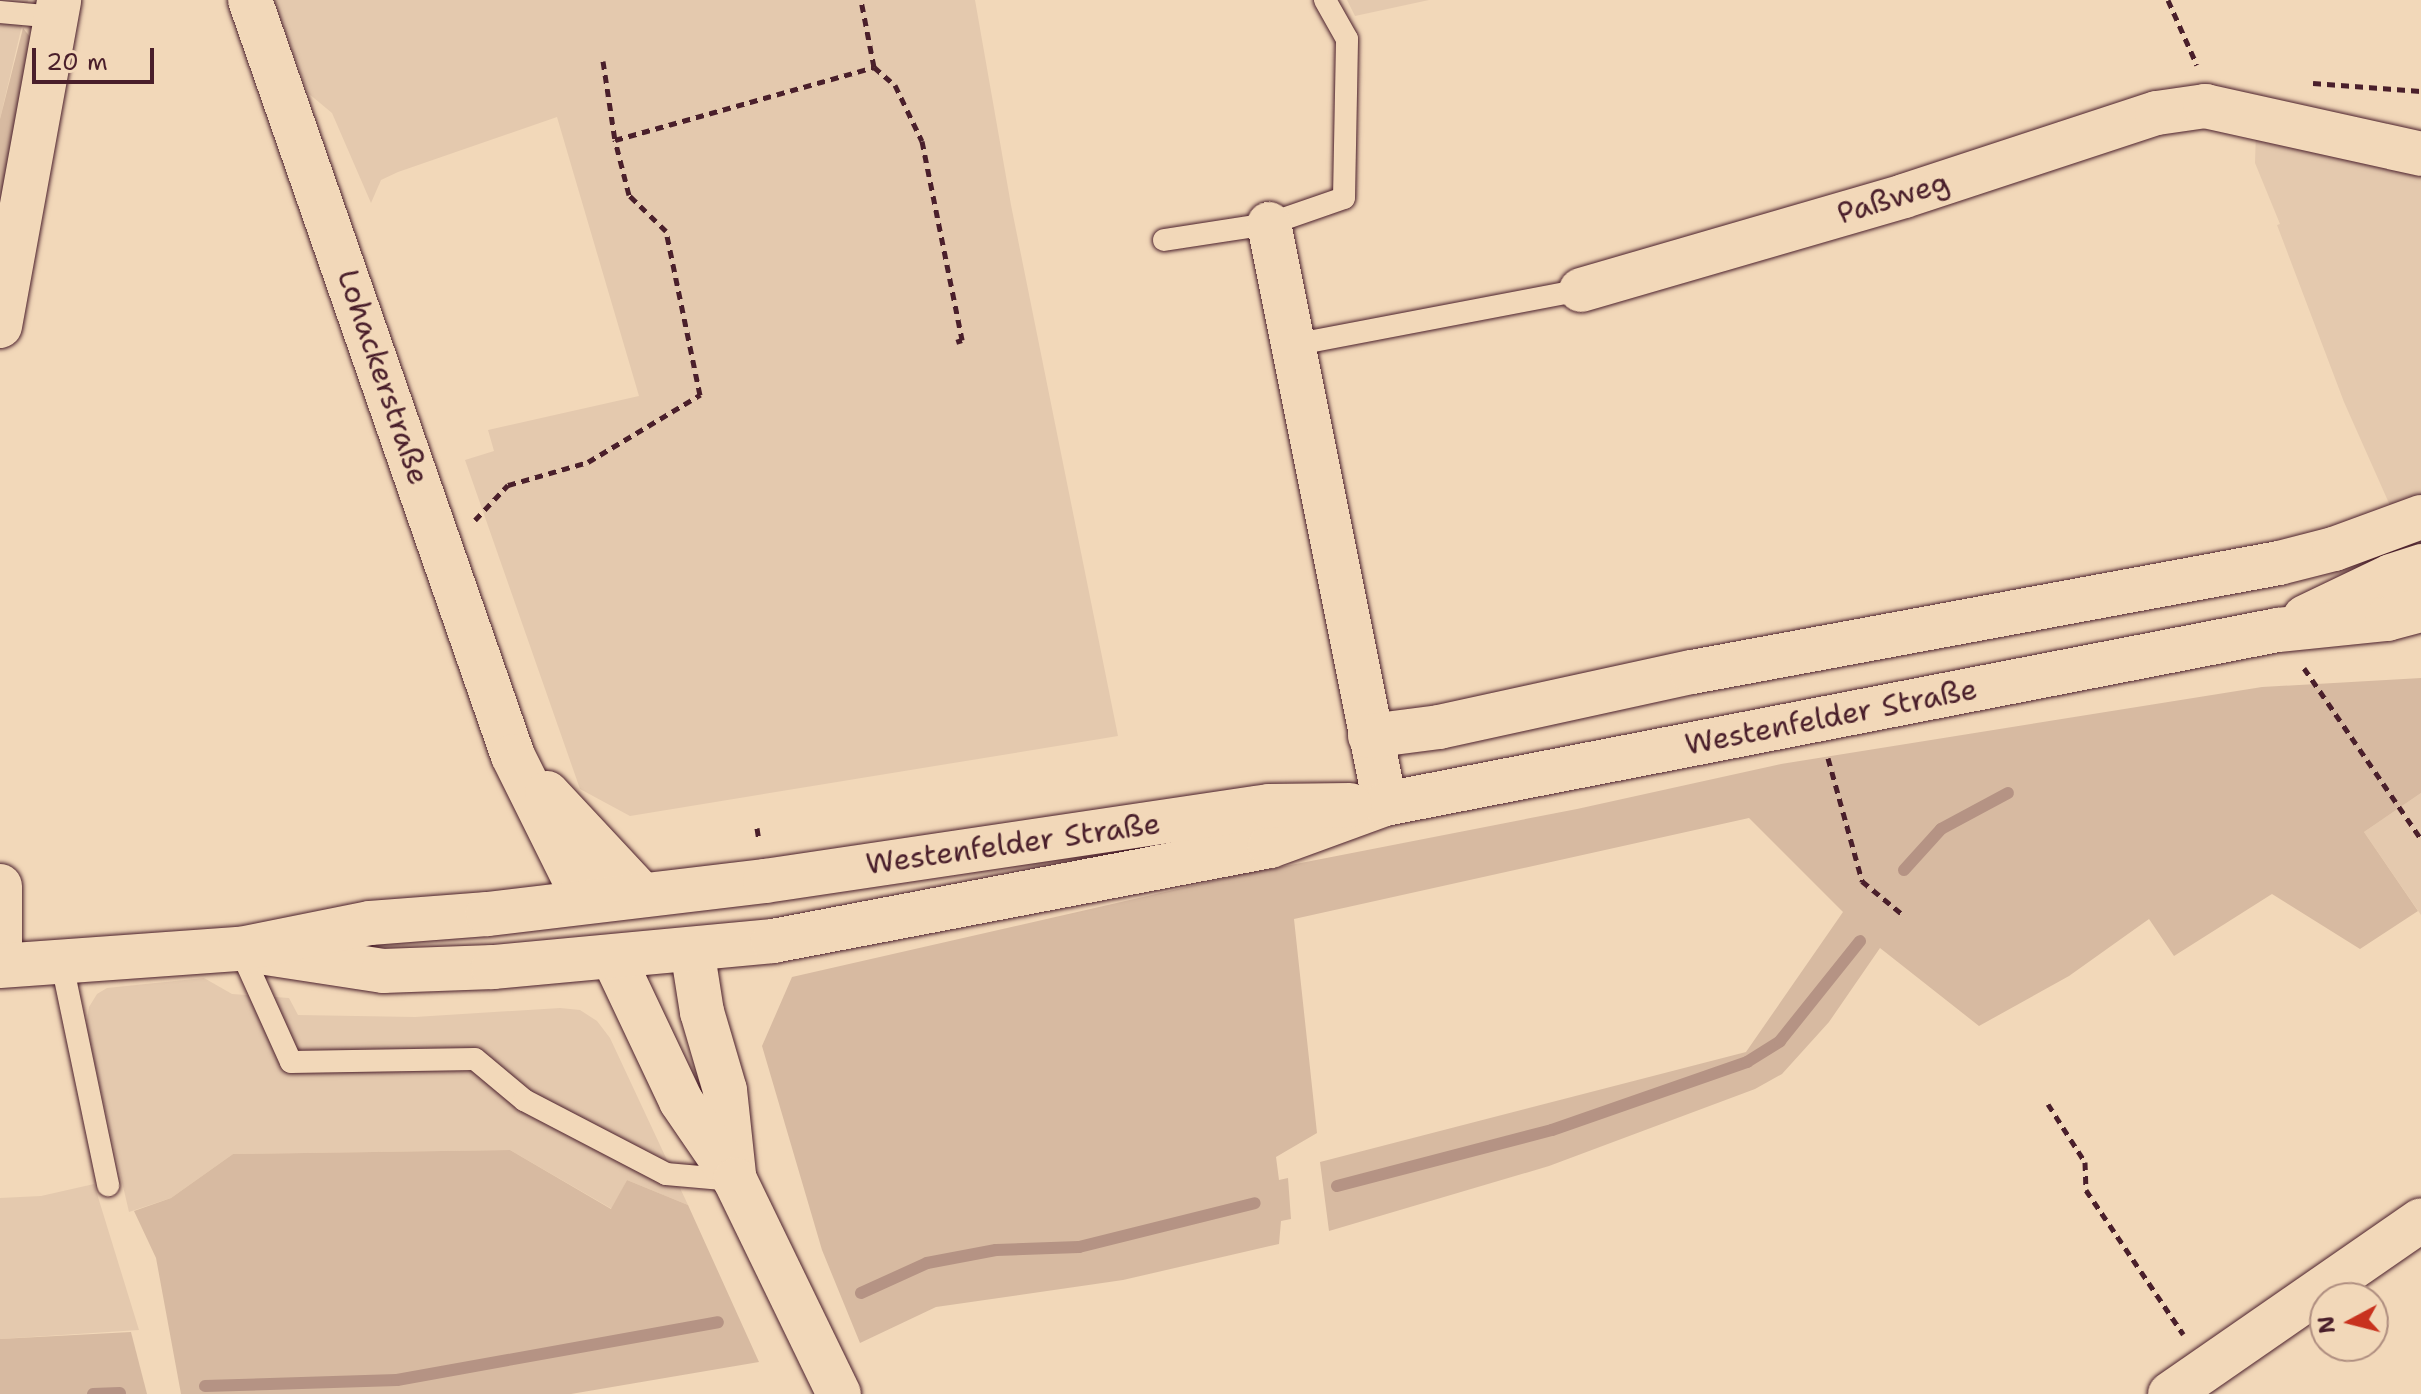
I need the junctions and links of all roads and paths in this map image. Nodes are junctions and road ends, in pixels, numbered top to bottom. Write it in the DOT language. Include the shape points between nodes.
graph roads {
  1 [pos="250,0"];
  2 [pos="861,0"];
  3 [pos="1325,0"];
  4 [pos="2168,0"];
  5 [pos="57,9"];
  6 [pos="0,12"];
  7 [pos="603,61"];
  8 [pos="874,67"];
  9 [pos="2310,82"];
  10 [pos="2421,91"];
  11 [pos="2205,106"];
  12 [pos="615,140"];
  13 [pos="2421,154"];
  14 [pos="1269,224"];
  15 [pos="1164,240"];
  16 [pos="4,277"];
  17 [pos="1581,290"];
  18 [pos="0,326"];
  19 [pos="956,342"];
  20 [pos="1293,345"];
  21 [pos="2421,517"];
  22 [pos="444,550"];
  23 [pos="2421,566"];
  24 [pos="2421,610"];
  25 [pos="2278,630"];
  26 [pos="1819,718"];
  27 [pos="1370,736"];
  28 [pos="513,756"];
  29 [pos="1385,804"];
  30 [pos="2421,839"];
  31 [pos="0,886"];
  32 [pos="642,895"];
  33 [pos="585,901"];
  34 [pos="1902,914"];
  35 [pos="240,949"];
  36 [pos="692,949"];
  37 [pos="0,953"];
  38 [pos="613,957"];
  39 [pos="62,964"];
  40 [pos="0,966"];
  41 [pos="2048,1104"];
  42 [pos="735,1180"];
  43 [pos="108,1185"];
  44 [pos="2421,1220"];
  45 [pos="2207,1368"];
  46 [pos="839,1394"];
  47 [pos="2170,1394"];
  1 -- 22 [label="street, Lohackerstraße"];
  2 -- 8 [label="path"];
  3 -- 14 [label="lane" via="1347,39 1344,198"];
  4 -- 11 [label="path" via="2201,73"];
  5 -- 6 [label="lane"];
  5 -- 16 [label="street"];
  7 -- 12 [label="path"];
  8 -- 12 [label="path"];
  8 -- 19 [label="path" via="895,85 922,141 962,340"];
  9 -- 10 [label="path"];
  11 -- 13 [label="street, Paßweg"];
  11 -- 17 [label="street, Paßweg" via="2157,113 1904,196"];
  12 -- 22 [label="path" via="629,195 666,231 700,395 588,462 508,485"];
  14 -- 15 [label="lane"];
  14 -- 20 [label="street"];
  16 -- 18 [label="street"];
  17 -- 20 [label="lane"];
  20 -- 27 [label="street"];
  21 -- 27 [label="street" via="2279,563 1692,672 1439,727"];
  22 -- 28 [label="street, Lohackerstraße"];
  23 -- 25 [label="street, Westenfelder Straße"];
  24 -- 25 [label="street, Westenfelder Straße" via="2387,619"];
  25 -- 26 [label="street, Westenfelder Straße"];
  25 -- 30 [label="path"];
  26 -- 29 [label="street, Westenfelder Straße"];
  26 -- 34 [label="path" via="1862,881"];
  27 -- 29 [label="street"];
  28 -- 32 [label="street, Lohackerstraße"];
  28 -- 33 [label="street, Lohackerstraße"];
  29 -- 32 [label="street, Westenfelder Straße" via="1269,806"];
  29 -- 36 [label="street, Westenfelder Straße" via="1270,846 773,941"];
  31 -- 37 [label="street"];
  32 -- 33 [label="street, Westenfelder Straße"];
  32 -- 36 [label="street"];
  33 -- 35 [label="street, Westenfelder Straße" via="370,923"];
  33 -- 38 [label="street"];
  35 -- 38 [label="street, Westenfelder Straße" via="383,971"];
  35 -- 39 [label="street, Westenfelder Straße"];
  35 -- 42 [label="lane" via="291,1062 475,1059 524,1100 666,1174"];
  36 -- 38 [label="street, Westenfelder Straße"];
  36 -- 42 [label="street" via="702,1012 725,1090"];
  38 -- 42 [label="street" via="681,1101"];
  39 -- 40 [label="street, Westenfelder Straße"];
  39 -- 43 [label="lane"];
  41 -- 45 [label="path" via="2085,1162 2086,1190"];
  42 -- 46 [label="street"];
  44 -- 45 [label="street"];
  45 -- 47 [label="street"];
}
